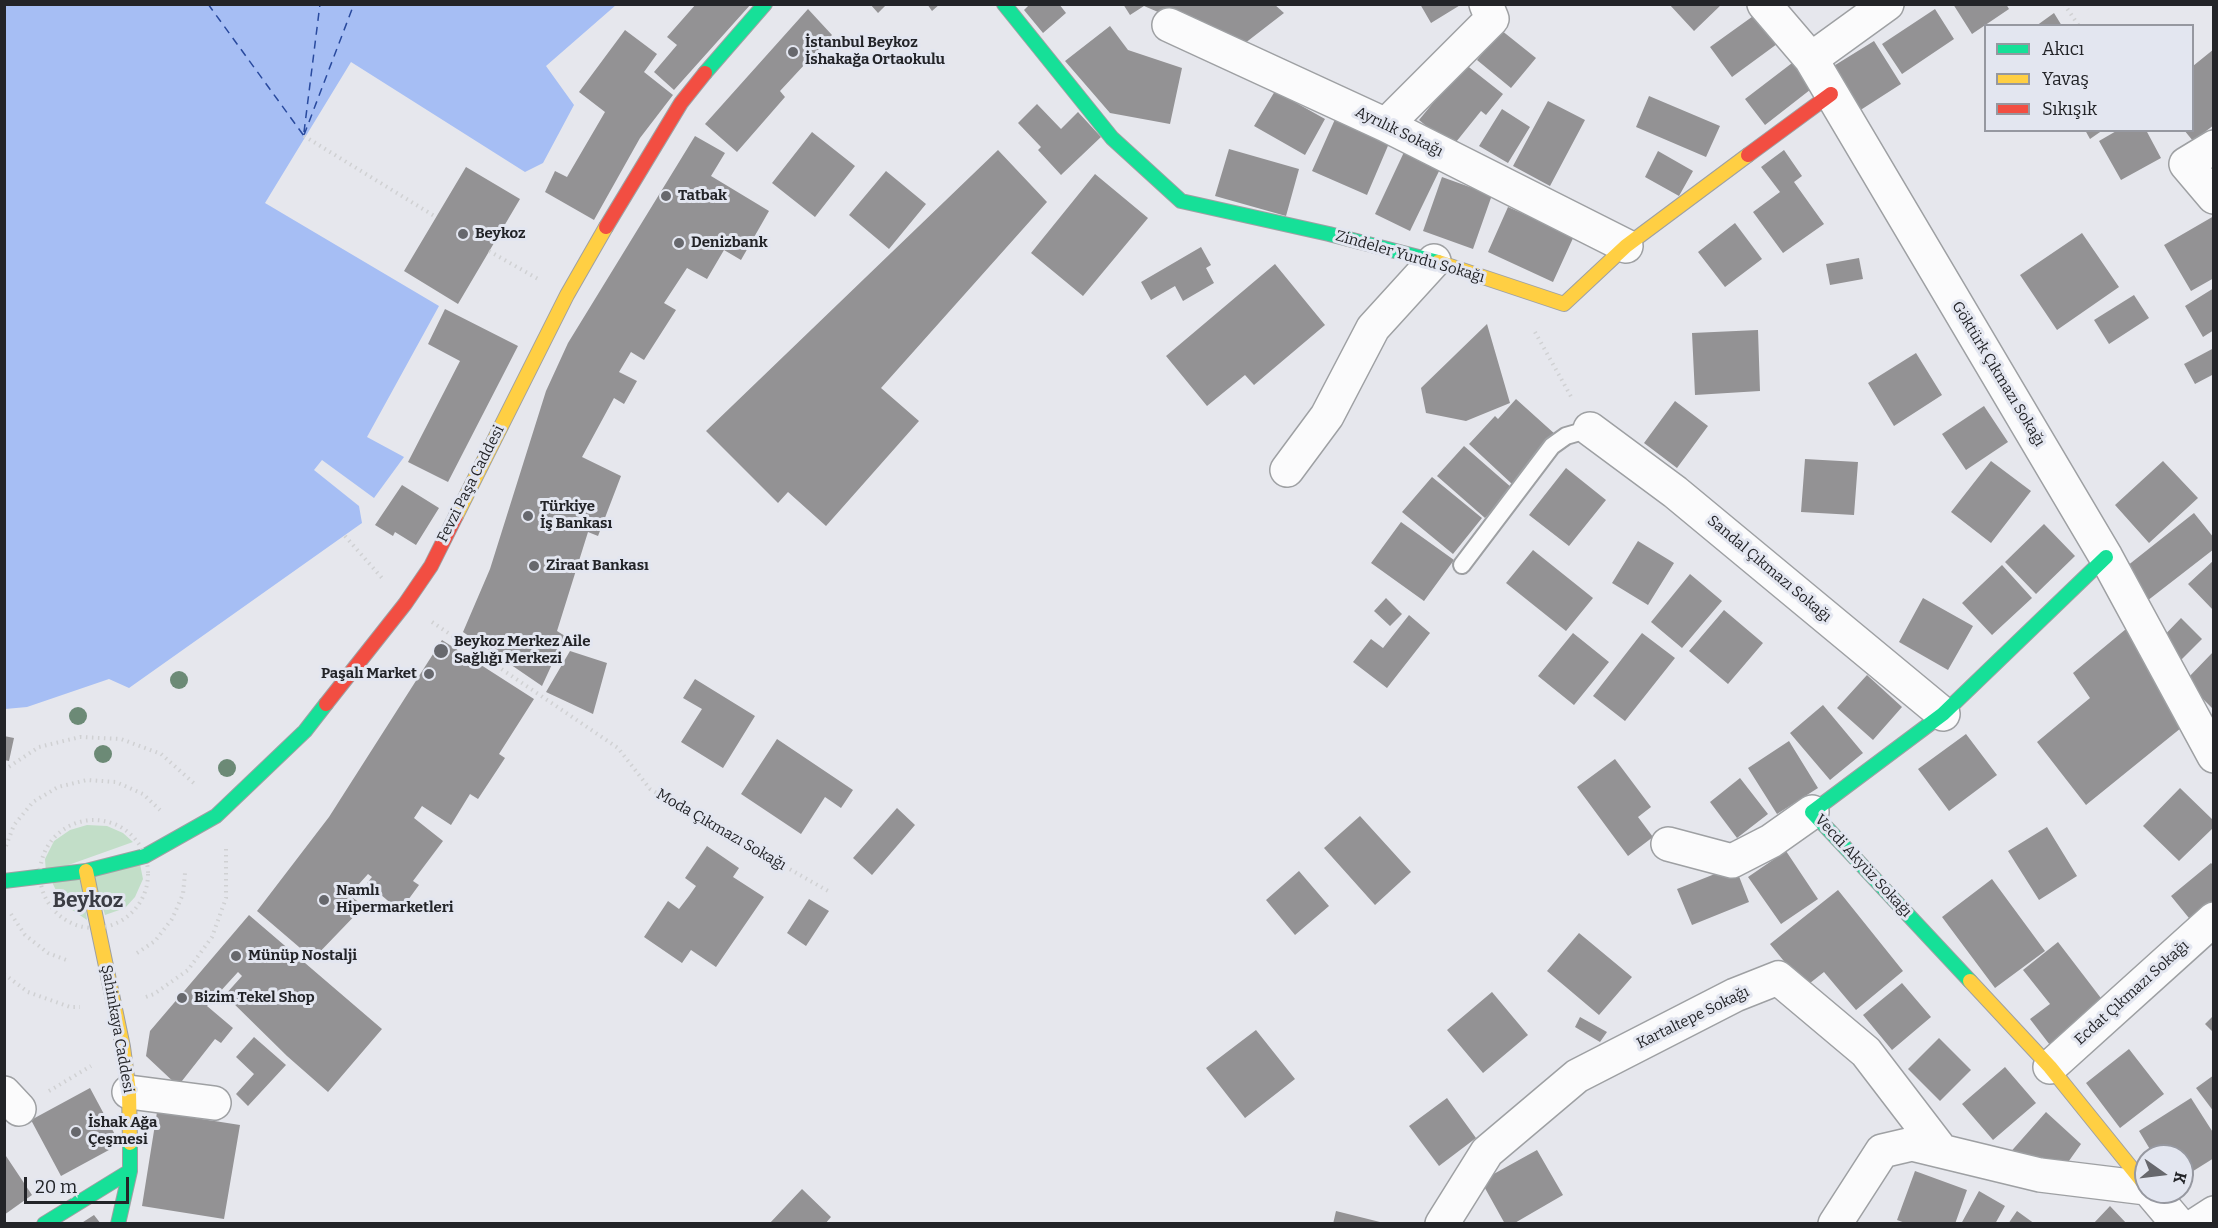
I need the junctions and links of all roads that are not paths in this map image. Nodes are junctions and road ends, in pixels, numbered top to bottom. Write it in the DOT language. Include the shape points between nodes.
graph roads {
  1 [pos="765,4"];
  2 [pos="1004,4"];
  3 [pos="1486,4"];
  4 [pos="1764,4"];
  5 [pos="1887,4"];
  6 [pos="1169,25"];
  7 [pos="1811,59"];
  8 [pos="1831,94"];
  9 [pos="1386,125"];
  10 [pos="2214,147"];
  11 [pos="2214,197"];
  12 [pos="1626,246"];
  13 [pos="1434,261"];
  14 [pos="1590,429"];
  15 [pos="1287,470"];
  16 [pos="2106,556"];
  17 [pos="1462,566"];
  18 [pos="1944,714"];
  19 [pos="2214,756"];
  20 [pos="1812,812"];
  21 [pos="1668,844"];
  22 [pos="86,871"];
  23 [pos="4,881"];
  24 [pos="2214,919"];
  25 [pos="2050,1067"];
  26 [pos="129,1092"];
  27 [pos="214,1103"];
  28 [pos="1941,1150"];
  29 [pos="130,1171"];
  30 [pos="2134,1172"];
  31 [pos="2134,1186"];
  32 [pos="2161,1204"];
  33 [pos="2214,1213"];
  34 [pos="44,1224"];
  35 [pos="118,1224"];
  36 [pos="1442,1224"];
  37 [pos="1835,1224"];
  38 [pos="2178,1224"];
  39 [pos="2197,1224"];
  1 -- 22 [label="street, Fevzi Paşa Caddesi" via="681,103 567,296 431,566 405,604 305,731 216,816 145,856"];
  2 -- 13 [label="street, Zindeler Yurdu Sokağı" via="1112,138 1181,201"];
  3 -- 9 [label="street" via="1492,19"];
  4 -- 7 [label="street, Göktürk Çıkmazı Sokağı"];
  5 -- 7 [label="street"];
  6 -- 9 [label="street, Ayrılık Sokağı"];
  7 -- 8 [label="street, Göktürk Çıkmazı Sokağı"];
  8 -- 12 [label="street"];
  8 -- 16 [label="street, Göktürk Çıkmazı Sokağı"];
  9 -- 12 [label="street, Ayrılık Sokağı"];
  10 -- 11 [label="street" via="2186,164"];
  12 -- 13 [label="street, Zindeler Yurdu Sokağı" via="1564,304"];
  13 -- 15 [label="street" via="1373,328 1327,416"];
  14 -- 17 [label="lane" via="1566,436 1552,446"];
  14 -- 18 [label="street, Sandal Çıkmazı Sokağı" via="1676,492"];
  16 -- 18 [label="street, Vecdi Akyüz Sokağı"];
  16 -- 19 [label="street, Göktürk Çıkmazı Sokağı"];
  18 -- 20 [label="street, Vecdi Akyüz Sokağı"];
  20 -- 21 [label="street" via="1771,841 1732,861"];
  20 -- 25 [label="street, Vecdi Akyüz Sokağı"];
  22 -- 23 [label="street, Fevzi Paşa Caddesi"];
  22 -- 26 [label="street, Şahinkaya Caddesi"];
  24 -- 25 [label="street, Ecdat Çıkmazı Sokağı"];
  25 -- 30 [label="street, Vecdi Akyüz Sokağı"];
  26 -- 27 [label="street"];
  26 -- 29 [label="street, Şahinkaya Caddesi"];
  28 -- 31 [label="street" via="2040,1175"];
  28 -- 36 [label="street, Kartaltepe Sokağı" via="1866,1052 1778,978 1735,995 1577,1076 1486,1152"];
  28 -- 37 [label="street" via="1912,1144 1882,1151"];
  29 -- 34 [label="street"];
  29 -- 35 [label="street, Şahinkaya Caddesi"];
  32 -- 38 [label="street"];
  33 -- 39 [label="street"];
}
